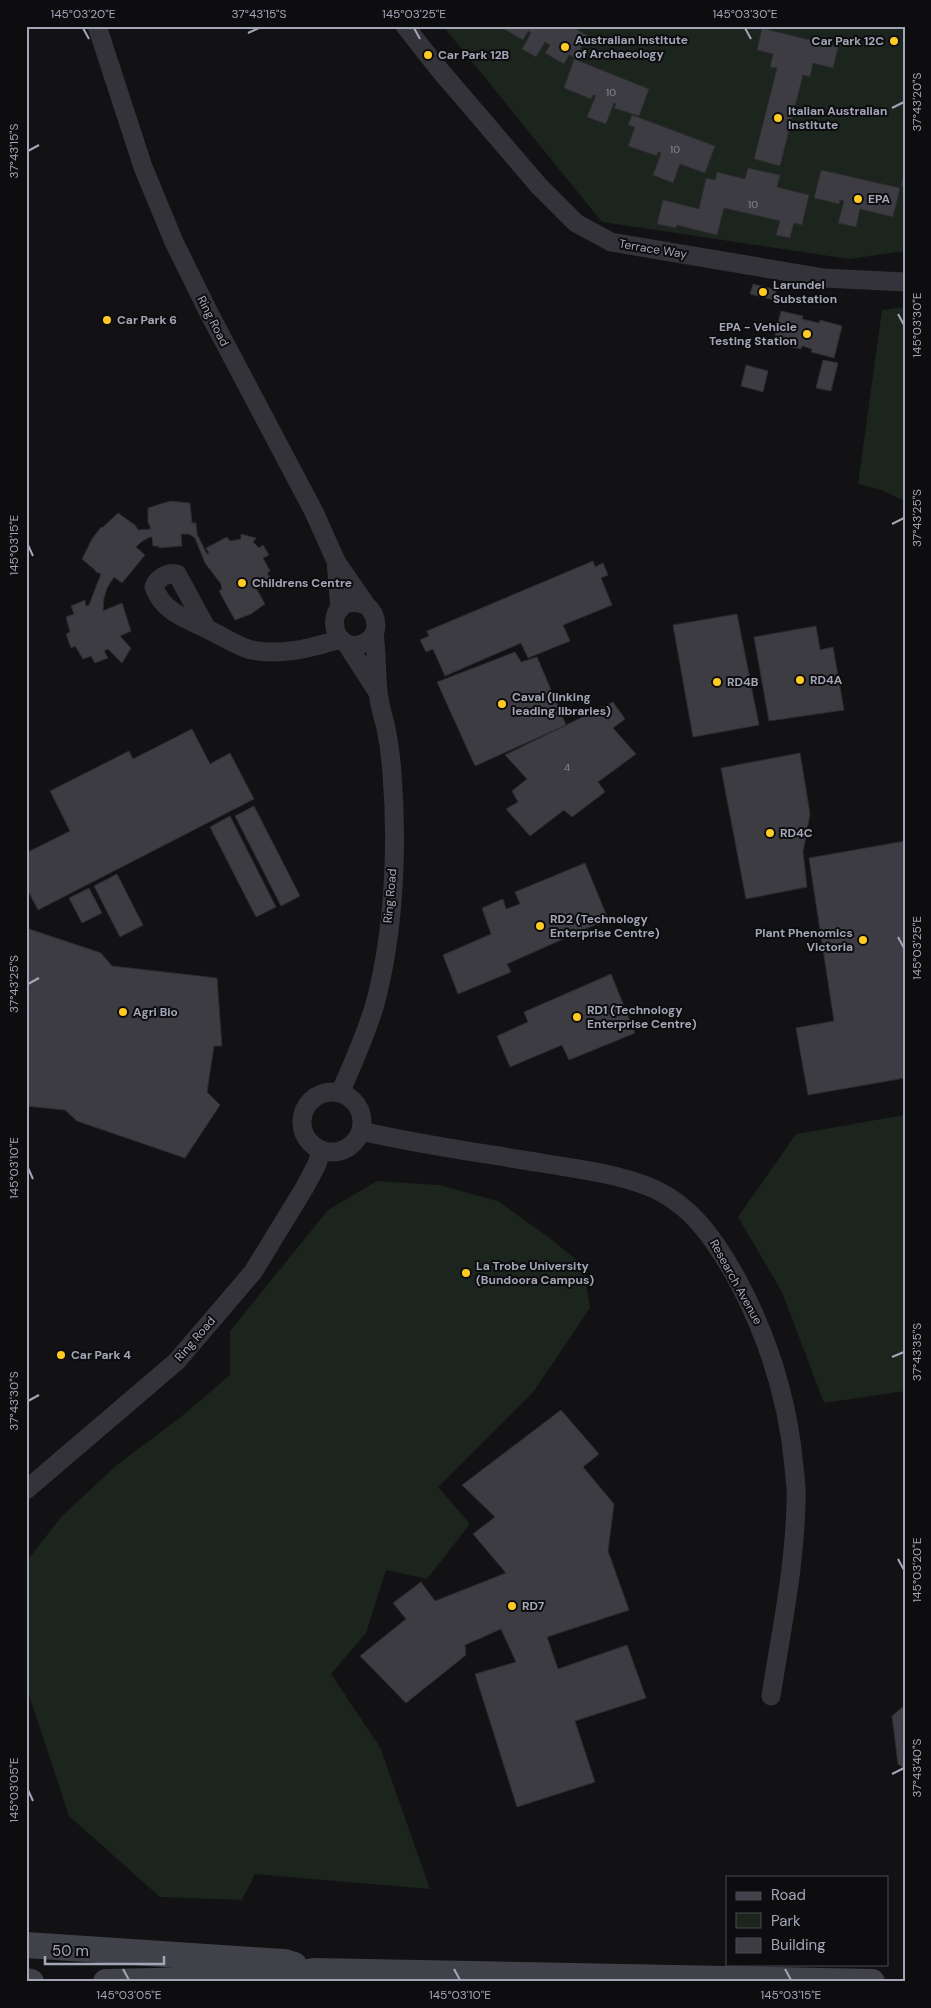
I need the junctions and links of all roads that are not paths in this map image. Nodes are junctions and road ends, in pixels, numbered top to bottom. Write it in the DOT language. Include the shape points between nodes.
graph roads {
  1 [pos="97,26"];
  2 [pos="405,26"];
  3 [pos="905,282"];
  4 [pos="336,561"];
  5 [pos="366,605"];
  6 [pos="337,613"];
  7 [pos="208,629"];
  8 [pos="374,634"];
  9 [pos="343,641"];
  10 [pos="293,650"];
  11 [pos="378,692"];
  12 [pos="340,1093"];
  13 [pos="361,1131"];
  14 [pos="321,1151"];
  15 [pos="26,1490"];
  16 [pos="771,1696"];
  17 [pos="26,1945"];
  18 [pos="314,1971"];
  19 [pos="26,1981"];
  20 [pos="31,1982"];
  21 [pos="106,1982"];
  22 [pos="872,1982"];
  1 -- 4 [label="street, Ring Road" via="143,166 174,242 314,512"];
  2 -- 3 [label="street, Terrace Way" via="539,186 576,223 591,233 611,242 824,278"];
  4 -- 5 [label="street"];
  4 -- 6 [label="street, Ring Road"];
  5 -- 6 [label="street" via="352,602"];
  5 -- 8 [label="street" via="375,615"];
  6 -- 9 [label="street" via="334,629"];
  6 -- 10 [label="street"];
  7 -- 10 [label="street" via="253,651"];
  8 -- 9 [label="street" via="364,643 352,645"];
  8 -- 11 [label="street, Ring Road"];
  9 -- 10 [label="street"];
  9 -- 11 [label="street, Ring Road"];
  11 -- 12 [label="street, Ring Road" via="392,773 391,904 375,1004 364,1041"];
  12 -- 13 [label="street" via="349,1097 361,1112"];
  12 -- 14 [label="street" via="314,1097 303,1112 301,1122 306,1140"];
  13 -- 14 [label="street" via="356,1140 340,1152"];
  13 -- 16 [label="street, Research Avenue" via="392,1139 579,1169 647,1186 682,1205 712,1238 763,1333 781,1388 792,1446 797,1498 795,1539"];
  14 -- 15 [label="street, Ring Road" via="305,1187 253,1272 177,1361"];
  17 -- 18 [label="main road" via="284,1962"];
  18 -- 21 [label="main road" via="261,1979"];
  18 -- 22 [label="main road"];
  19 -- 20 [label="main road"];
}
